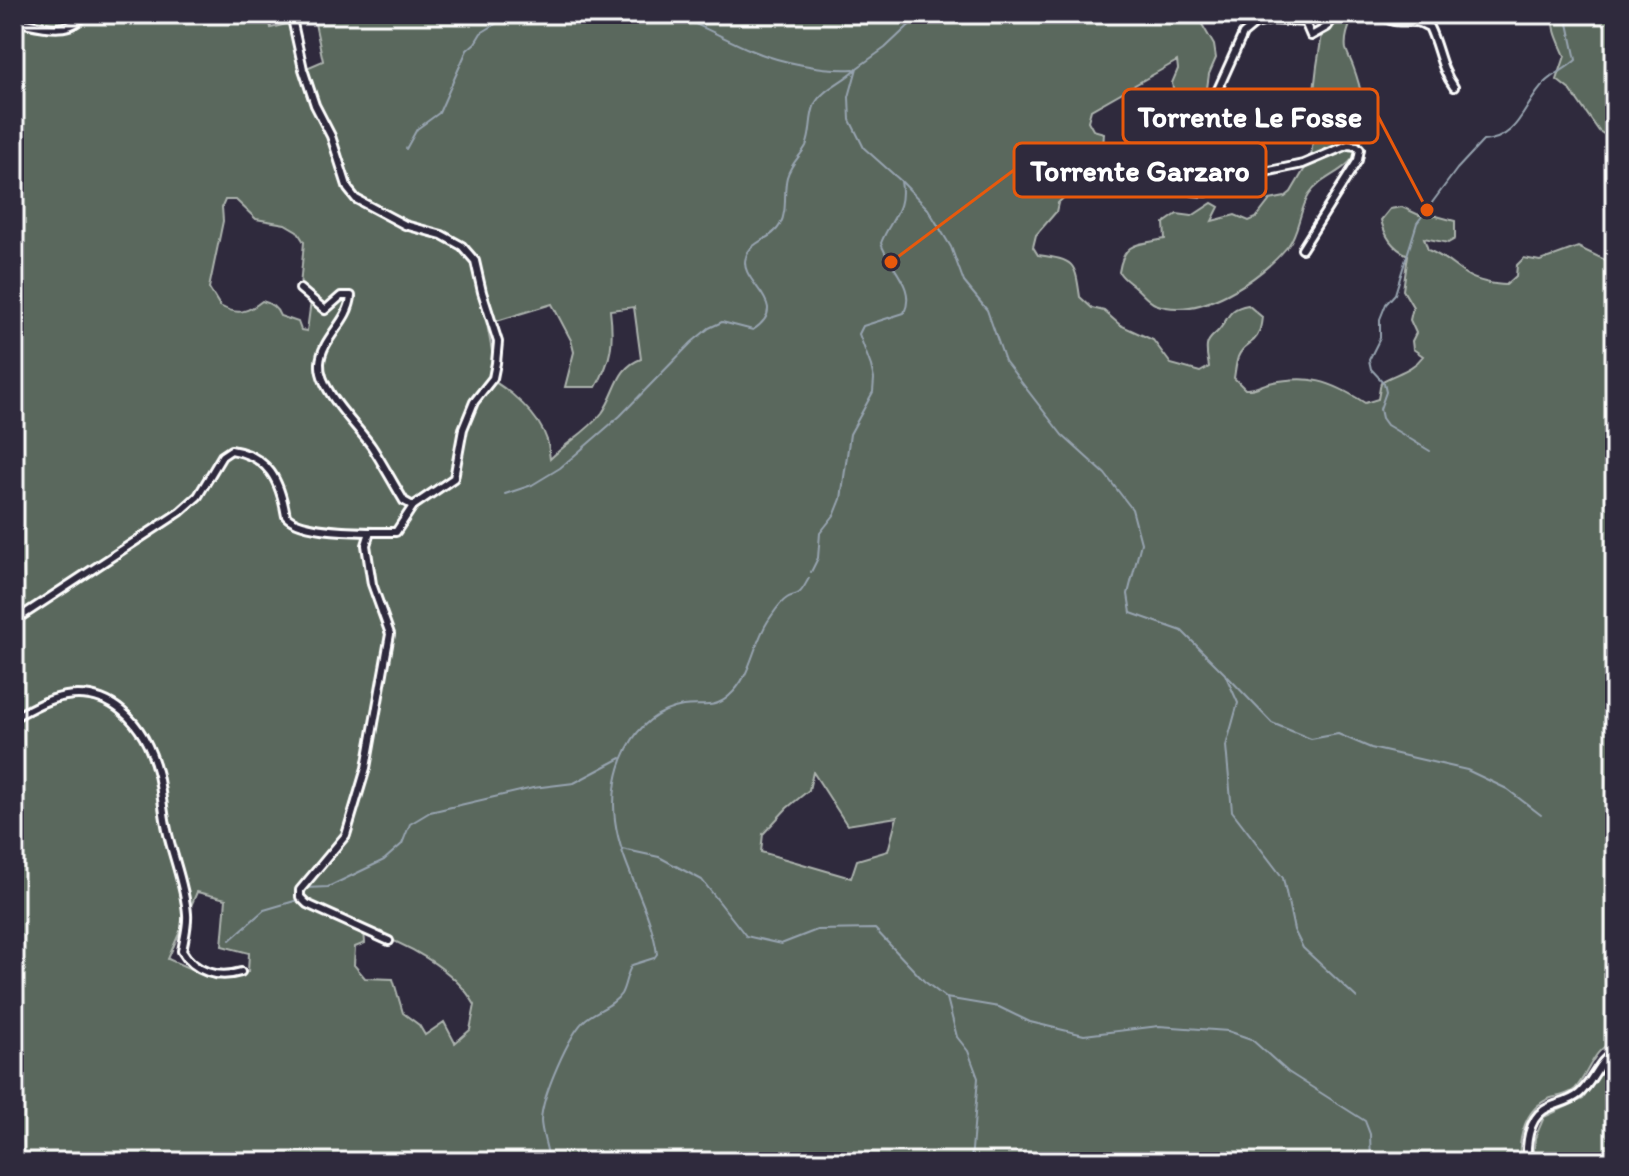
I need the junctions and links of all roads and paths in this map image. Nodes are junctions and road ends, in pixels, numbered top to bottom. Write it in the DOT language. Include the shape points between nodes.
graph roads {
  1 [pos="85,14"];
  2 [pos="291,14"];
  3 [pos="1336,14"];
  4 [pos="1381,14"];
  5 [pos="1305,18"];
  6 [pos="14,21"];
  7 [pos="1454,87"];
  8 [pos="1302,249"];
  9 [pos="300,289"];
  10 [pos="413,506"];
  11 [pos="370,532"];
  12 [pos="14,621"];
  13 [pos="14,717"];
  14 [pos="389,941"];
  15 [pos="241,972"];
  16 [pos="1615,1051"];
  17 [pos="1527,1162"];
  1 -- 6 [label="street" via="61,29"];
  2 -- 10 [label="street" via="303,69 348,189 356,199 405,225 462,246 475,261 498,342 493,378 474,402 463,429 454,478"];
  3 -- 5 [label="street" via="1311,36"];
  4 -- 7 [label="street" via="1429,27"];
  5 -- 8 [label="street" via="1255,24 1243,34 1211,105 1204,152 1193,175 1193,191 1206,192 1236,178 1357,146 1358,160"];
  9 -- 10 [label="street" via="325,310 341,296 351,296 350,310 322,350 320,367 338,407 370,444 404,501"];
  10 -- 11 [label="street" via="396,532"];
  11 -- 12 [label="street" via="292,522 277,479 247,452 231,450 180,512"];
  11 -- 14 [label="street" via="366,545 372,584 390,634 366,768 346,835 300,890 300,897"];
  13 -- 15 [label="street" via="53,699 88,694 106,700 134,722 158,776 185,897 188,917 182,951 203,970 225,977"];
  16 -- 17 [label="street" via="1603,1058 1580,1093 1536,1118 1526,1143"];
}
